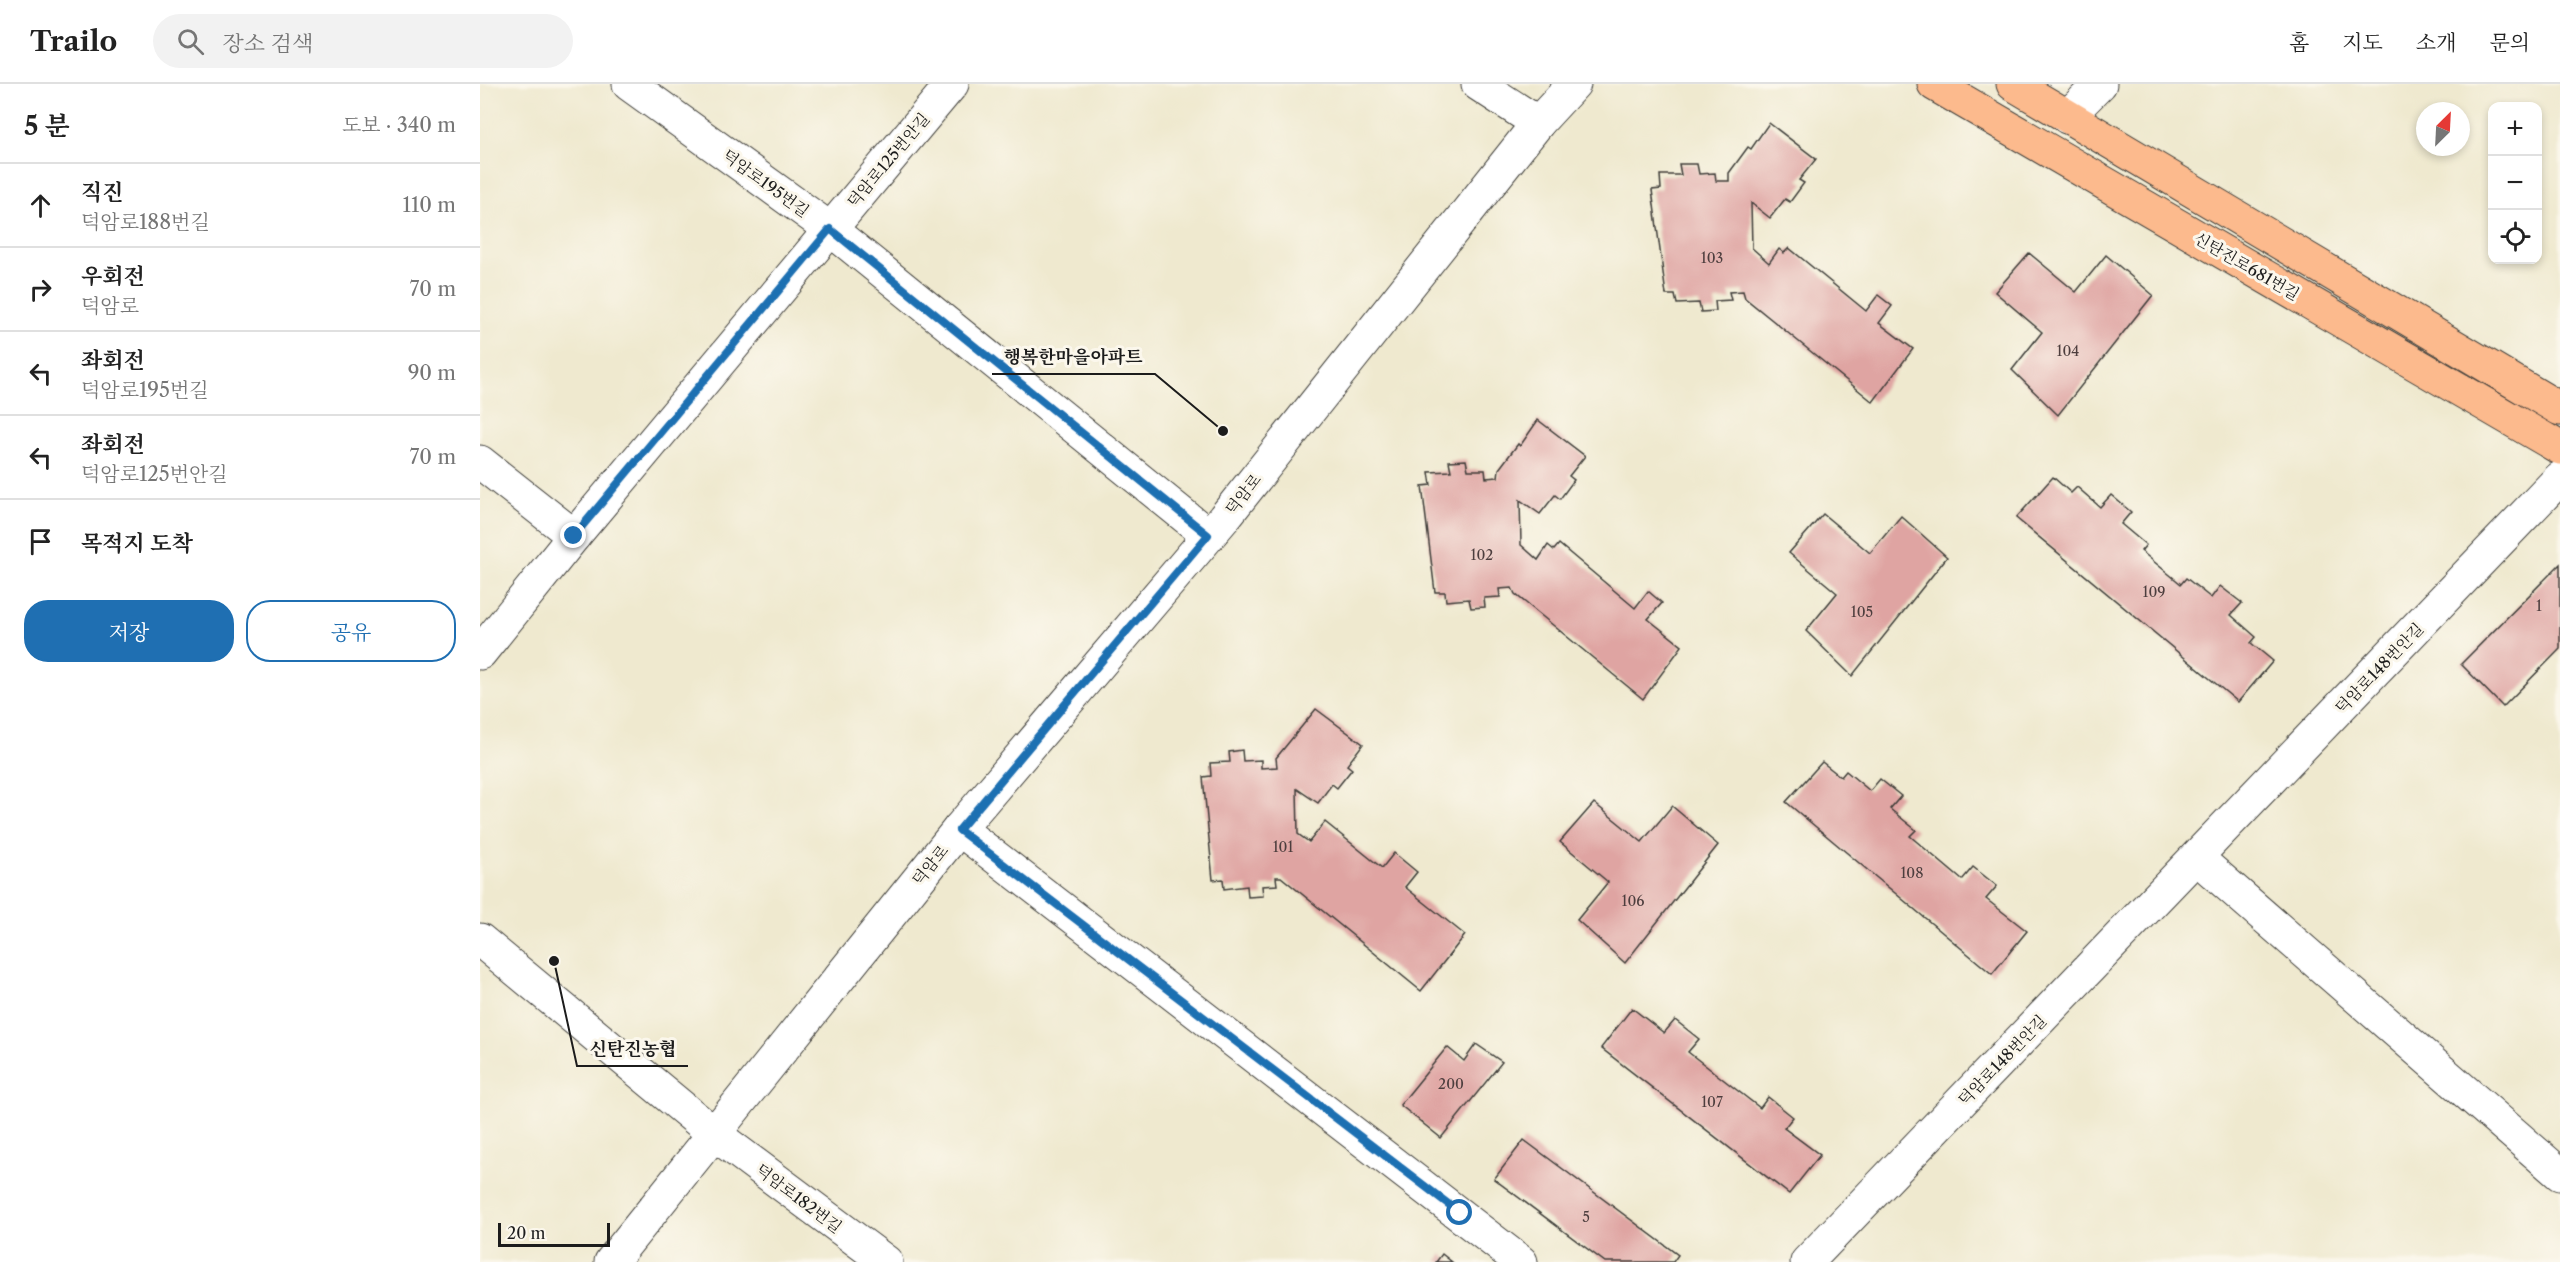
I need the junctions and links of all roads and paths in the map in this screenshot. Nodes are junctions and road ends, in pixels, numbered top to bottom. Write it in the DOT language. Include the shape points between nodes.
graph roads {
  1 [pos="629,84"];
  2 [pos="952,84"];
  3 [pos="1478,84"];
  4 [pos="1574,84"];
  5 [pos="1934,84"];
  6 [pos="2013,84"];
  7 [pos="2100,84"];
  8 [pos="2067,117"];
  9 [pos="1538,123"];
  10 [pos="830,229"];
  11 [pos="2560,410"];
  12 [pos="2560,448"];
  13 [pos="480,462"];
  14 [pos="2560,478"];
  15 [pos="1208,535"];
  16 [pos="574,536"];
  17 [pos="480,653"];
  18 [pos="959,830"];
  19 [pos="2197,858"];
  20 [pos="480,940"];
  21 [pos="713,1133"];
  22 [pos="2560,1174"];
  23 [pos="611,1262"];
  24 [pos="886,1262"];
  25 [pos="1521,1262"];
  26 [pos="1807,1262"];
  1 -- 10 [label="street, 덕암로195번길"];
  2 -- 10 [label="street, 덕암로125번안길"];
  3 -- 9 [label="street"];
  4 -- 9 [label="street, 덕암로"];
  5 -- 12 [label="main road, 신탄진로681번길"];
  6 -- 8 [label="main road"];
  7 -- 8 [label="street"];
  8 -- 11 [label="main road"];
  9 -- 15 [label="street, 덕암로"];
  10 -- 15 [label="street, 덕암로195번길"];
  10 -- 16 [label="street, 덕암로125번안길"];
  13 -- 16 [label="street"];
  14 -- 19 [label="street, 덕암로148번안길"];
  15 -- 18 [label="street, 덕암로"];
  16 -- 17 [label="street, 덕암로125번안길"];
  18 -- 21 [label="street, 덕암로"];
  18 -- 25 [label="street"];
  19 -- 22 [label="street"];
  19 -- 26 [label="street, 덕암로148번안길"];
  20 -- 21 [label="street, 덕암로182번길"];
  21 -- 23 [label="street, 덕암로"];
  21 -- 24 [label="street, 덕암로182번길"];
}
